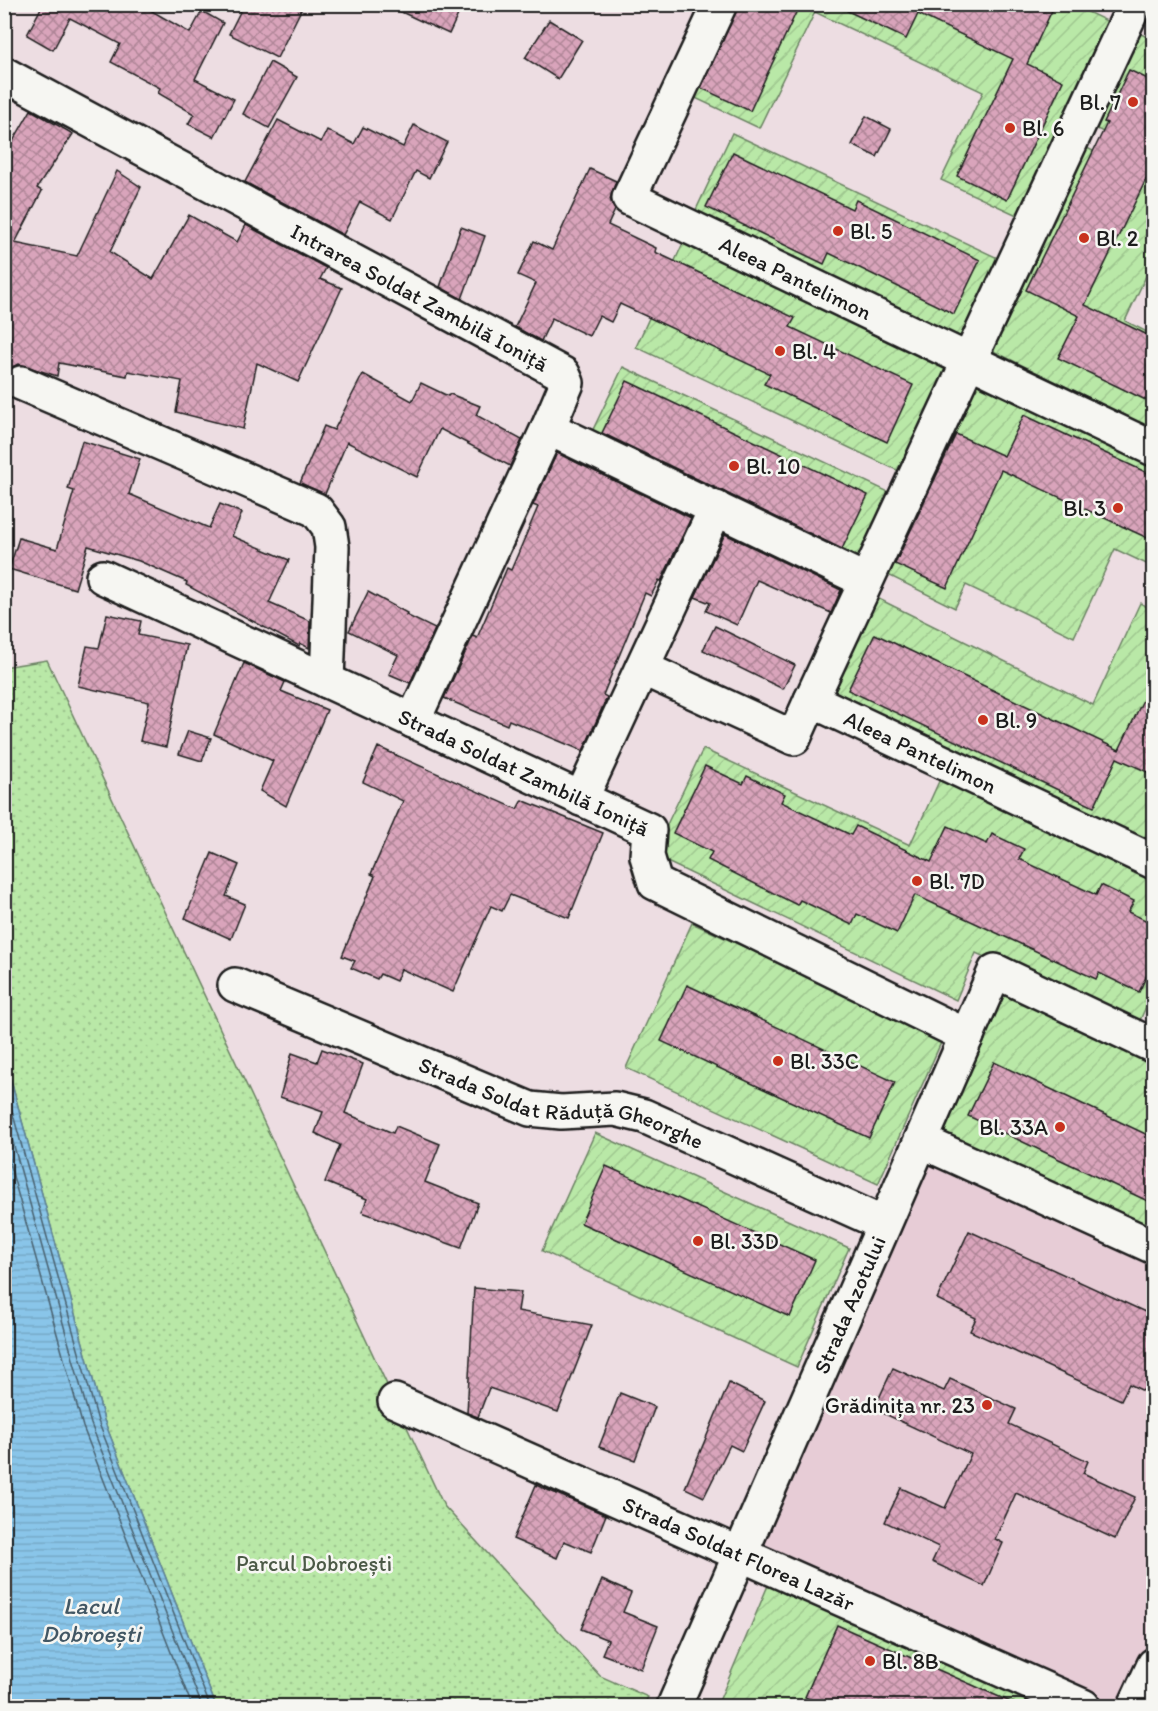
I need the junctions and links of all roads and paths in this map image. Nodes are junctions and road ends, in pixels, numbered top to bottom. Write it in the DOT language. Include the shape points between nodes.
graph roads {
  1 [pos="720,4"];
  2 [pos="1135,12"];
  3 [pos="4,74"];
  4 [pos="969,360"];
  5 [pos="21,383"];
  6 [pos="548,428"];
  7 [pos="1154,449"];
  8 [pos="716,508"];
  9 [pos="103,577"];
  10 [pos="866,581"];
  11 [pos="642,668"];
  12 [pos="327,681"];
  13 [pos="811,700"];
  14 [pos="413,721"];
  15 [pos="581,799"];
  16 [pos="1154,862"];
  17 [pos="235,985"];
  18 [pos="967,1036"];
  19 [pos="1154,1046"];
  20 [pos="921,1141"];
  21 [pos="884,1224"];
  22 [pos="1154,1247"];
  23 [pos="395,1401"];
  24 [pos="740,1556"];
  25 [pos="1154,1665"];
  26 [pos="674,1707"];
  27 [pos="1083,1707"];
  28 [pos="1135,1707"];
  1 -- 4 [label="street, Aleea Pantelimon" via="630,198"];
  2 -- 4 [label="street"];
  3 -- 6 [label="street, Intrarea Soldat Zambilă Ioniță" via="563,374 567,383"];
  4 -- 7 [label="street, Aleea Pantelimon"];
  4 -- 10 [label="street"];
  5 -- 12 [label="street" via="316,510 328,527 332,547"];
  6 -- 8 [label="street"];
  6 -- 14 [label="street, Intrarea Soldat Zambilă Ioniță"];
  8 -- 10 [label="street"];
  8 -- 11 [label="street"];
  9 -- 12 [label="street, Strada Soldat Zambilă Ioniță"];
  10 -- 13 [label="street"];
  11 -- 13 [label="street" via="794,738"];
  11 -- 15 [label="street"];
  12 -- 14 [label="street, Strada Soldat Zambilă Ioniță"];
  13 -- 16 [label="street, Aleea Pantelimon"];
  14 -- 15 [label="street, Strada Soldat Zambilă Ioniță"];
  15 -- 18 [label="street, Strada Soldat Zambilă Ioniță" via="649,830 646,856 655,883"];
  17 -- 21 [label="street, Strada Soldat Răduță Gheorghe" via="530,1109 615,1109 644,1116"];
  18 -- 19 [label="street" via="995,971"];
  18 -- 20 [label="street, Strada Azotului"];
  20 -- 21 [label="street, Strada Azotului"];
  20 -- 22 [label="street"];
  21 -- 24 [label="street, Strada Azotului"];
  23 -- 24 [label="street, Strada Soldat Florea Lazăr"];
  24 -- 26 [label="street, Strada Azotului"];
  24 -- 27 [label="street, Strada Soldat Florea Lazăr"];
  25 -- 28 [label="street"];
}
